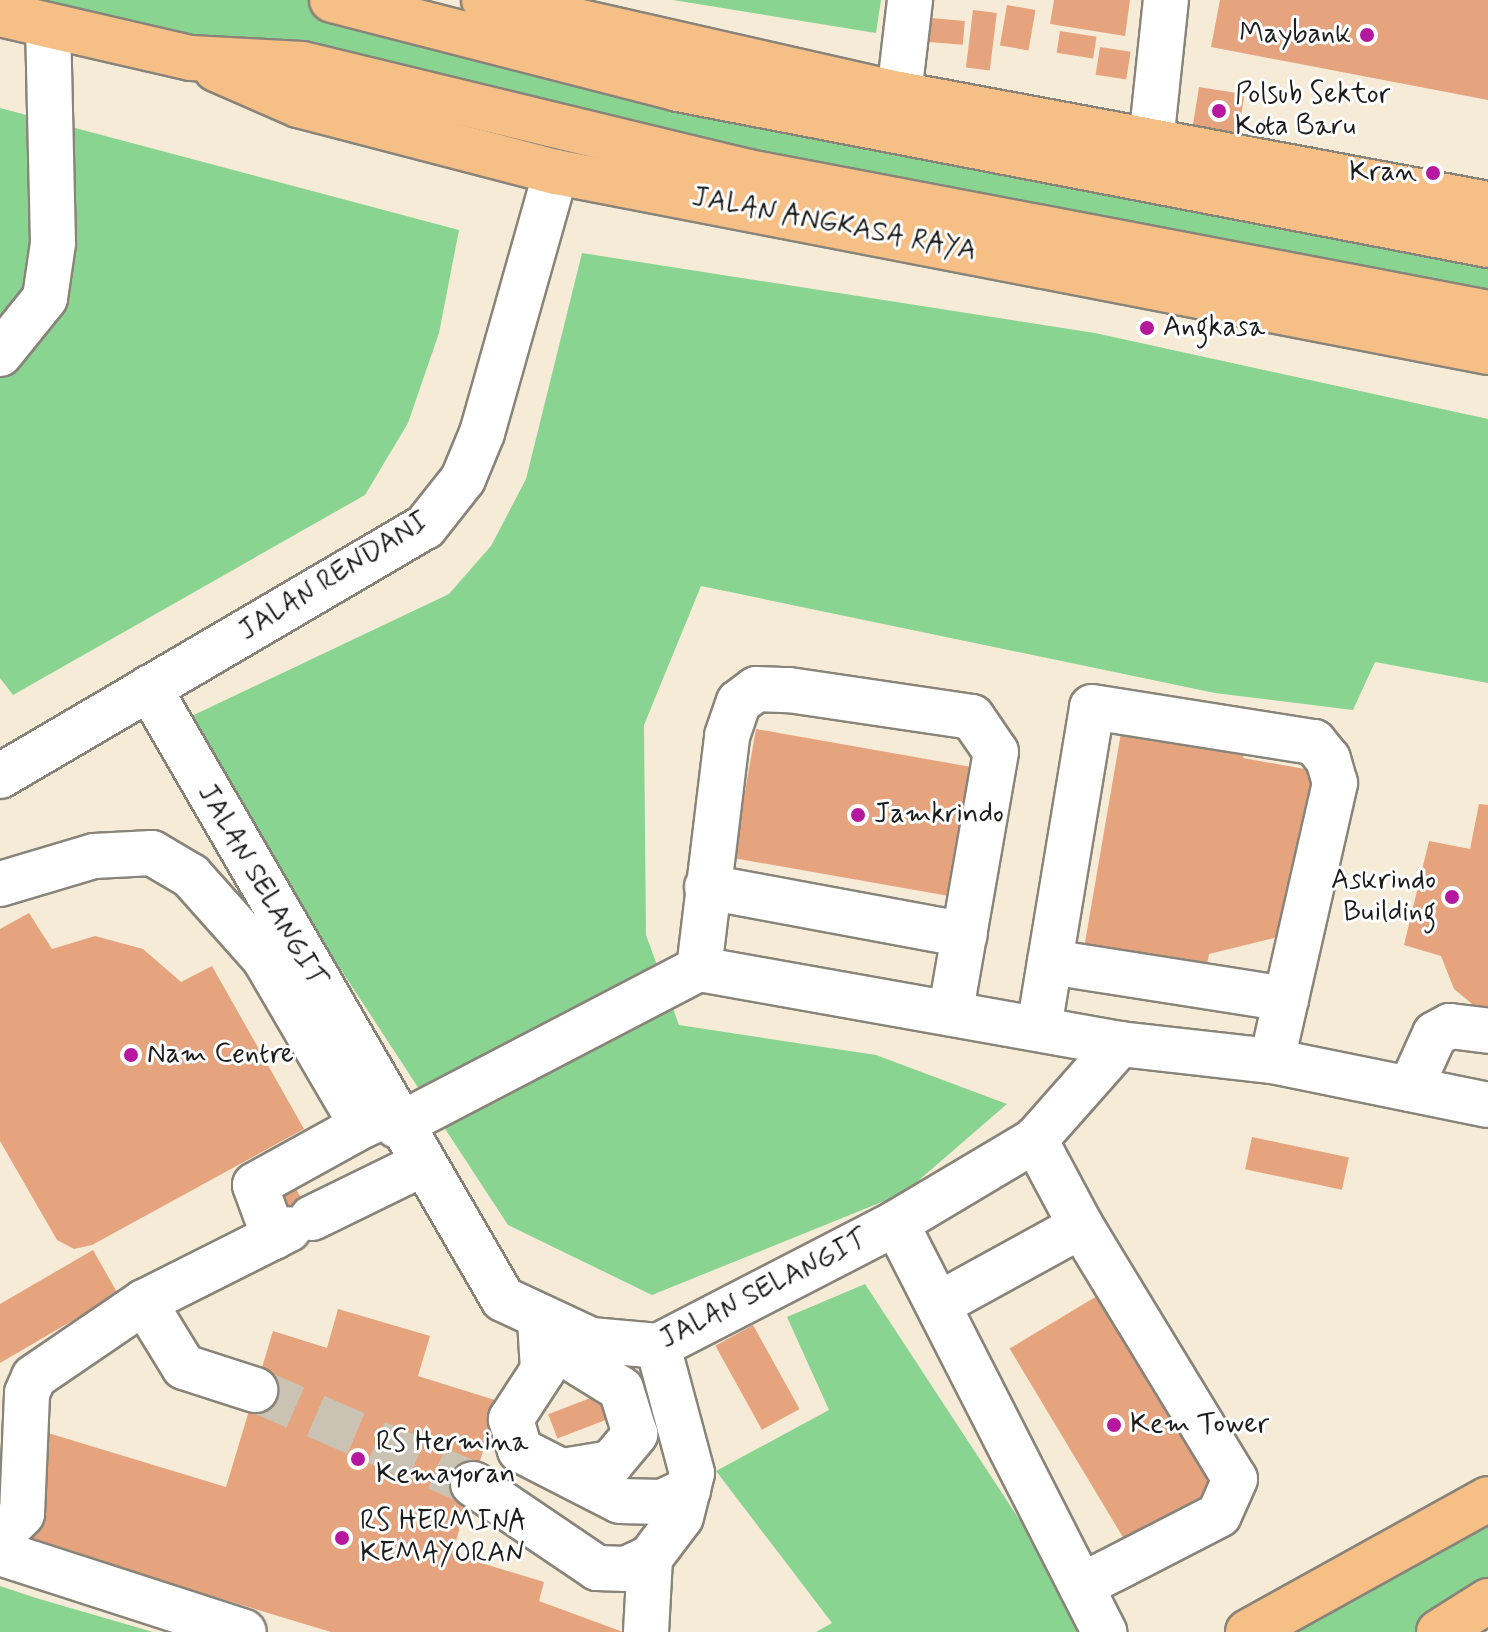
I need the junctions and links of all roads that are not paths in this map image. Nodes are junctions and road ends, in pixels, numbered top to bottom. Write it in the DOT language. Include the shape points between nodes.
graph roads {
  1 [pos="332,0"];
  2 [pos="484,0"];
  3 [pos="910,0"];
  4 [pos="1166,0"];
  5 [pos="0,14"];
  6 [pos="48,26"];
  7 [pos="191,58"];
  8 [pos="899,94"];
  9 [pos="1151,142"];
  10 [pos="556,172"];
  11 [pos="1484,230"];
  12 [pos="1488,313"];
  13 [pos="1476,342"];
  14 [pos="0,354"];
  15 [pos="149,688"];
  16 [pos="0,776"];
  17 [pos="0,884"];
  18 [pos="707,887"];
  19 [pos="965,935"];
  20 [pos="1050,962"];
  21 [pos="699,969"];
  22 [pos="1286,999"];
  23 [pos="951,1010"];
  24 [pos="1039,1028"];
  25 [pos="1488,1031"];
  26 [pos="1120,1044"];
  27 [pos="1272,1061"];
  28 [pos="1410,1089"];
  29 [pos="1488,1105"];
  30 [pos="383,1121"];
  31 [pos="1035,1140"];
  32 [pos="422,1164"];
  33 [pos="896,1223"];
  34 [pos="1081,1226"];
  35 [pos="292,1228"];
  36 [pos="144,1302"];
  37 [pos="939,1304"];
  38 [pos="552,1324"];
  39 [pos="658,1346"];
  40 [pos="255,1390"];
  41 [pos="563,1471"];
  42 [pos="473,1484"];
  43 [pos="688,1490"];
  44 [pos="1488,1499"];
  45 [pos="0,1536"];
  46 [pos="0,1553"];
  47 [pos="650,1558"];
  48 [pos="1081,1586"];
  49 [pos="1488,1601"];
  50 [pos="244,1632"];
  51 [pos="646,1632"];
  52 [pos="1104,1632"];
  53 [pos="1248,1632"];
  54 [pos="1439,1632"];
  1 -- 11 [label="main road" via="678,89"];
  2 -- 8 [label="main road"];
  3 -- 8 [label="street"];
  4 -- 9 [label="street"];
  5 -- 6 [label="main road, JALAN ANGKASA RAYA"];
  6 -- 7 [label="main road, JALAN ANGKASA RAYA"];
  6 -- 14 [label="street" via="53,243 45,298"];
  7 -- 10 [label="main road, JALAN ANGKASA RAYA" via="298,105"];
  7 -- 12 [label="main road, JALAN ANGKASA RAYA" via="302,64 749,172"];
  8 -- 9 [label="main road"];
  9 -- 11 [label="main road" via="1441,195"];
  10 -- 13 [label="main road, JALAN ANGKASA RAYA"];
  10 -- 15 [label="street, JALAN RENDANI" via="463,479 425,527"];
  15 -- 16 [label="street, JALAN RENDANI"];
  15 -- 30 [label="street, JALAN SELANGIT"];
  17 -- 30 [label="street" via="94,856 152,853 191,876 264,958"];
  18 -- 19 [label="street"];
  18 -- 19 [label="street" via="727,736 739,702 756,689 972,717 996,752"];
  18 -- 21 [label="street"];
  19 -- 23 [label="street"];
  20 -- 22 [label="street"];
  20 -- 22 [label="street" via="1092,707 1314,742 1328,759 1335,783"];
  20 -- 24 [label="street"];
  21 -- 23 [label="street"];
  21 -- 30 [label="street"];
  22 -- 27 [label="street"];
  23 -- 24 [label="street"];
  24 -- 26 [label="street"];
  25 -- 28 [label="street" via="1450,1026 1435,1034"];
  26 -- 27 [label="street"];
  26 -- 31 [label="street, JALAN SELANGIT"];
  27 -- 28 [label="street"];
  28 -- 29 [label="street"];
  30 -- 32 [label="street, JALAN SELANGIT"];
  30 -- 35 [label="street" via="255,1185"];
  31 -- 33 [label="street, JALAN SELANGIT"];
  31 -- 34 [label="street"];
  32 -- 35 [label="street"];
  32 -- 38 [label="street, JALAN SELANGIT" via="503,1299"];
  33 -- 37 [label="street"];
  33 -- 39 [label="street, JALAN SELANGIT"];
  34 -- 37 [label="street"];
  34 -- 48 [label="street" via="1235,1479 1219,1515"];
  35 -- 36 [label="street"];
  36 -- 40 [label="street" via="184,1367"];
  36 -- 45 [label="street" via="34,1377 27,1393 22,1514"];
  37 -- 48 [label="street"];
  38 -- 39 [label="street, JALAN SELANGIT" via="591,1340"];
  38 -- 41 [label="street" via="543,1370 511,1419 520,1450"];
  38 -- 41 [label="street" via="569,1357 621,1389 635,1434 611,1463"];
  39 -- 43 [label="street" via="692,1473"];
  41 -- 43 [label="street" via="620,1501 662,1502"];
  42 -- 47 [label="street" via="597,1568 626,1569"];
  43 -- 47 [label="street" via="681,1517"];
  44 -- 53 [label="main road"];
  46 -- 50 [label="street"];
  47 -- 51 [label="street"];
  48 -- 52 [label="street"];
  49 -- 54 [label="main road"];
}
